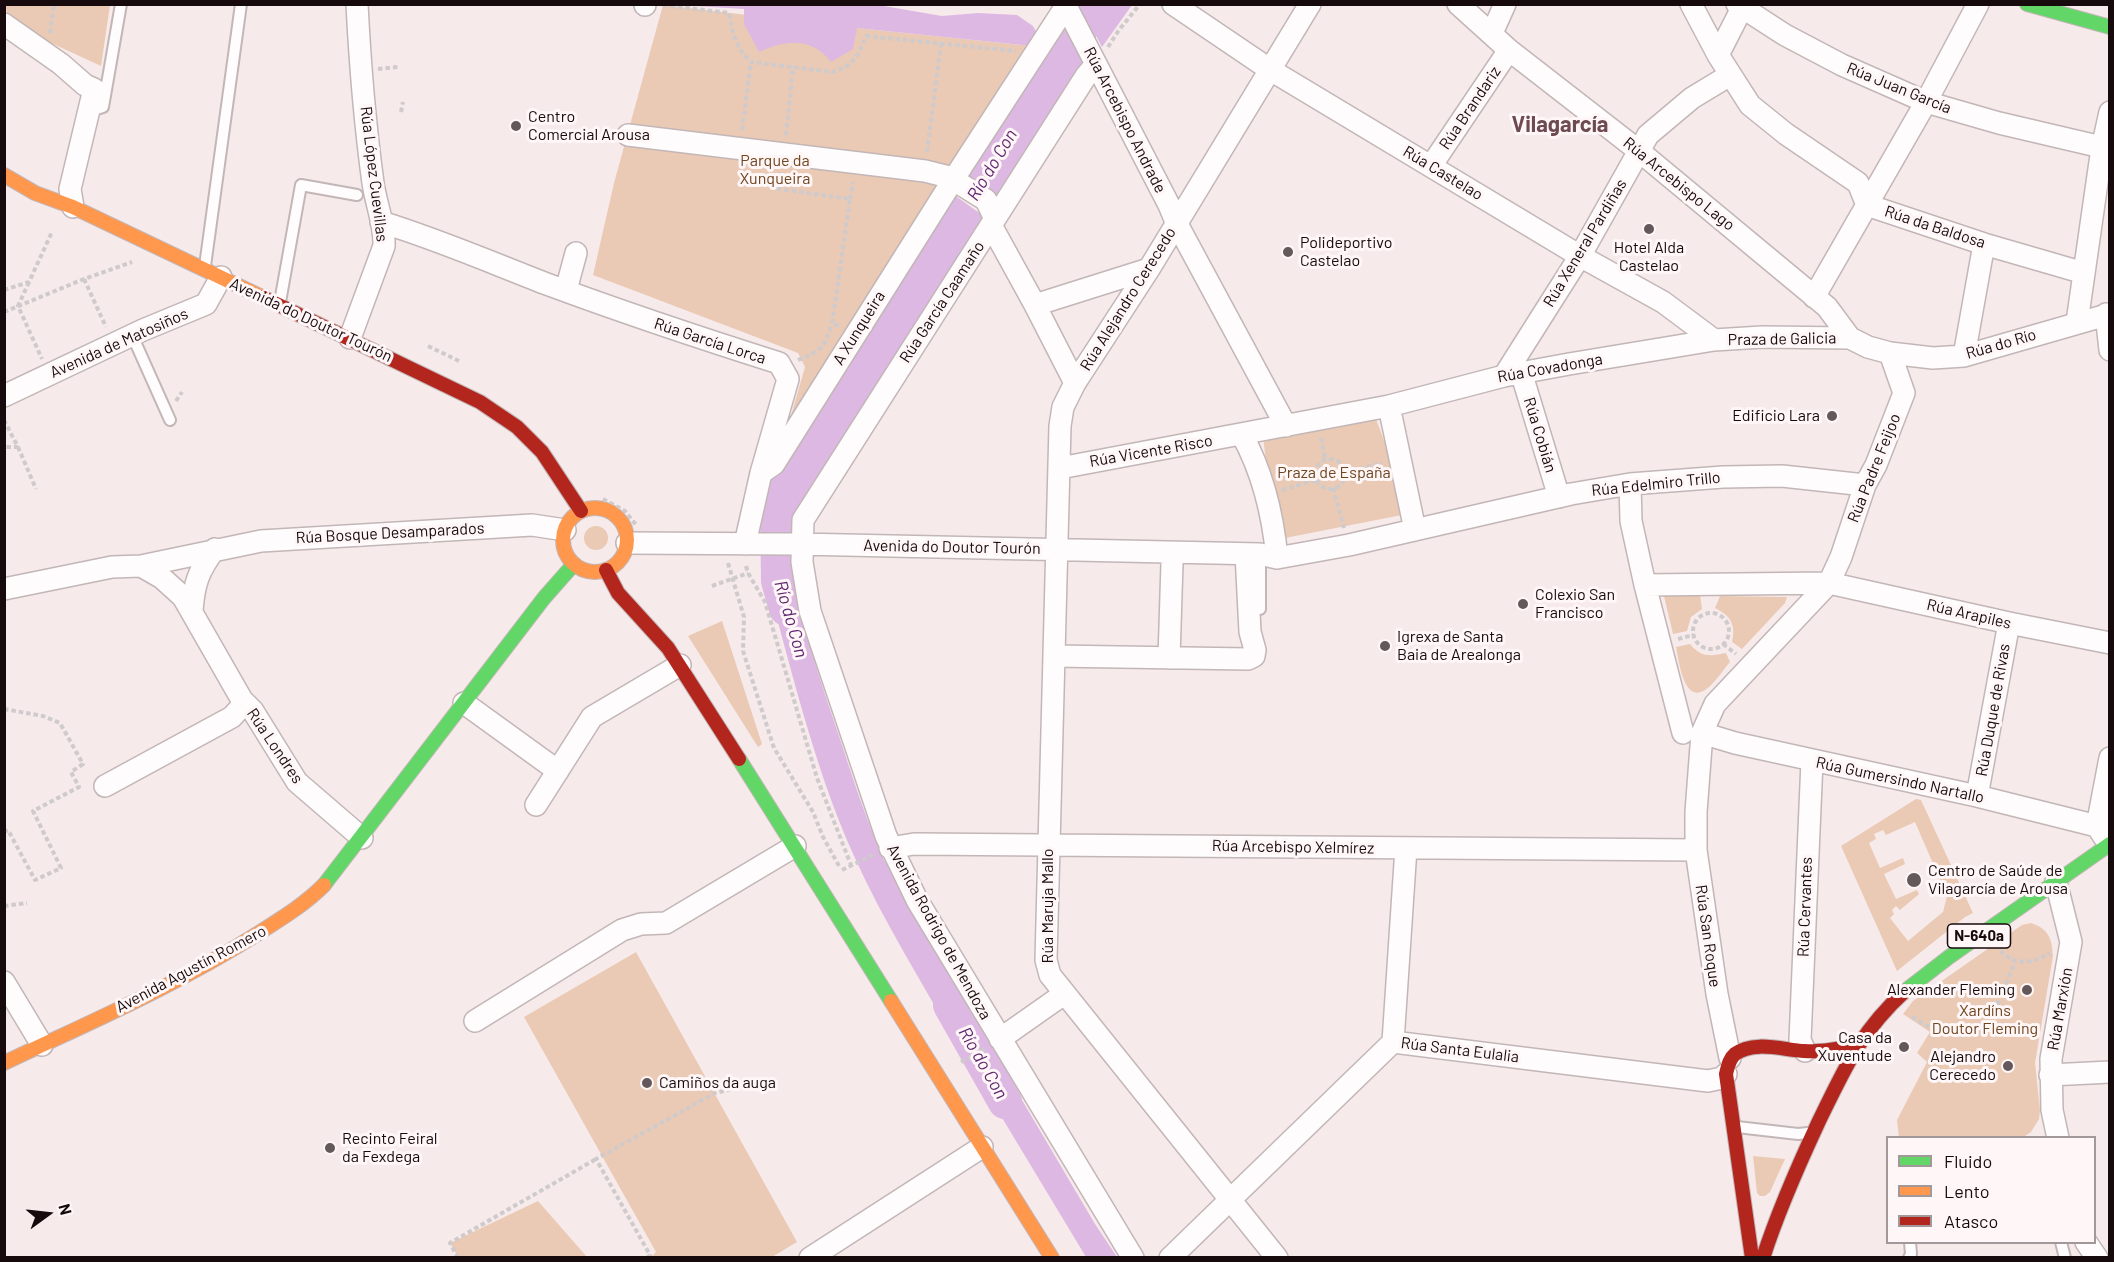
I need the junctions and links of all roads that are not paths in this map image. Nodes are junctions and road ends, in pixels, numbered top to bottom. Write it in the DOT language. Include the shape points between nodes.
graph roads {
  1 [pos="122,4"];
  2 [pos="241,4"];
  3 [pos="357,4"];
  4 [pos="1310,4"];
  5 [pos="1458,4"];
  6 [pos="1505,4"];
  7 [pos="1690,4"];
  8 [pos="1978,4"];
  9 [pos="2027,4"];
  10 [pos="1066,6"];
  11 [pos="1179,6"];
  12 [pos="1748,8"];
  13 [pos="2109,20"];
  14 [pos="2088,21"];
  15 [pos="4,24"];
  16 [pos="2109,27"];
  17 [pos="1492,33"];
  18 [pos="1509,50"];
  19 [pos="1718,55"];
  20 [pos="1101,58"];
  21 [pos="1269,69"];
  22 [pos="1730,75"];
  23 [pos="1926,102"];
  24 [pos="90,111"];
  25 [pos="2109,112"];
  26 [pos="628,135"];
  27 [pos="2106,148"];
  28 [pos="1639,151"];
  29 [pos="1431,166"];
  30 [pos="4,175"];
  31 [pos="953,180"];
  32 [pos="357,195"];
  33 [pos="1867,205"];
  34 [pos="73,207"];
  35 [pos="2101,216"];
  36 [pos="381,222"];
  37 [pos="993,222"];
  38 [pos="1176,222"];
  39 [pos="1984,244"];
  40 [pos="1760,251"];
  41 [pos="576,253"];
  42 [pos="1580,256"];
  43 [pos="1149,269"];
  44 [pos="2084,273"];
  45 [pos="213,274"];
  46 [pos="566,290"];
  47 [pos="1814,297"];
  48 [pos="1035,304"];
  49 [pos="280,305"];
  50 [pos="2108,314"];
  51 [pos="2078,322"];
  52 [pos="132,335"];
  53 [pos="350,338"];
  54 [pos="1850,338"];
  55 [pos="1714,340"];
  56 [pos="2109,350"];
  57 [pos="1890,353"];
  58 [pos="1964,356"];
  59 [pos="1513,374"];
  60 [pos="1075,383"];
  61 [pos="4,396"];
  62 [pos="1389,406"];
  63 [pos="170,420"];
  64 [pos="1286,426"];
  65 [pos="1242,435"];
  66 [pos="1060,468"];
  67 [pos="761,473"];
  68 [pos="1630,484"];
  69 [pos="1865,485"];
  70 [pos="1559,497"];
  71 [pos="581,512"];
  72 [pos="565,530"];
  73 [pos="1415,530"];
  74 [pos="627,543"];
  75 [pos="750,544"];
  76 [pos="800,544"];
  77 [pos="215,549"];
  78 [pos="1058,549"];
  79 [pos="1261,555"];
  80 [pos="1173,563"];
  81 [pos="574,564"];
  82 [pos="141,566"];
  83 [pos="606,570"];
  84 [pos="1829,583"];
  85 [pos="1645,585"];
  86 [pos="4,589"];
  87 [pos="1260,609"];
  88 [pos="192,611"];
  89 [pos="2009,623"];
  90 [pos="2109,643"];
  91 [pos="1054,656"];
  92 [pos="1169,658"];
  93 [pos="680,665"];
  94 [pos="242,700"];
  95 [pos="464,702"];
  96 [pos="1692,733"];
  97 [pos="2109,758"];
  98 [pos="1812,761"];
  99 [pos="558,771"];
  100 [pos="105,786"];
  101 [pos="1977,796"];
  102 [pos="536,805"];
  103 [pos="2097,826"];
  104 [pos="362,838"];
  105 [pos="1048,844"];
  106 [pos="2109,845"];
  107 [pos="795,846"];
  108 [pos="1406,848"];
  109 [pos="886,849"];
  110 [pos="1696,850"];
  111 [pos="2056,882"];
  112 [pos="4,982"];
  113 [pos="1064,994"];
  114 [pos="475,1021"];
  115 [pos="1859,1041"];
  116 [pos="995,1042"];
  117 [pos="1393,1042"];
  118 [pos="42,1045"];
  119 [pos="1810,1051"];
  120 [pos="4,1063"];
  121 [pos="1728,1066"];
  122 [pos="2109,1072"];
  123 [pos="2050,1075"];
  124 [pos="1734,1126"];
  125 [pos="1816,1129"];
  126 [pos="2057,1136"];
  127 [pos="982,1148"];
  128 [pos="1799,1168"];
  129 [pos="1741,1174"];
  130 [pos="1230,1201"];
  131 [pos="2087,1244"];
  132 [pos="810,1257"];
  133 [pos="1052,1257"];
  134 [pos="1133,1257"];
  135 [pos="1170,1257"];
  136 [pos="1276,1257"];
  137 [pos="1752,1257"];
  138 [pos="1763,1257"];
  139 [pos="2097,1257"];
  1 -- 24 [label="lane" via="103,107"];
  2 -- 45 [label="lane"];
  3 -- 36 [label="street, Rúa López Cuevillas" via="373,183"];
  4 -- 21 [label="street, Rúa Alejandro Cerecedo"];
  5 -- 17 [label="street, Rúa Arcebispo Lago"];
  6 -- 17 [label="street"];
  7 -- 19 [label="street, Rúa da Baldosa"];
  8 -- 23 [label="street"];
  9 -- 14 [label="main road"];
  10 -- 20 [label="street, Rúa Arcebispo Andrade"];
  10 -- 31 [label="street, A Xunqueira"];
  11 -- 21 [label="street, Rúa Castelao"];
  12 -- 19 [label="street"];
  12 -- 23 [label="street, Rúa Juan García" via="1785,35"];
  13 -- 14 [label="main road"];
  14 -- 16 [label="main road"];
  15 -- 24 [label="street" via="94,89"];
  17 -- 18 [label="street, Rúa Arcebispo Lago"];
  18 -- 28 [label="street, Rúa Arcebispo Lago"];
  18 -- 29 [label="street, Rúa Brandariz"];
  19 -- 22 [label="street, Rúa da Baldosa"];
  20 -- 37 [label="street, Rúa García Caamaño"];
  20 -- 38 [label="street, Rúa Arcebispo Andrade"];
  21 -- 29 [label="street, Rúa Castelao"];
  21 -- 38 [label="street, Rúa Alejandro Cerecedo"];
  22 -- 28 [label="street, Rúa Xeneral Pardiñas" via="1673,112 1648,135"];
  22 -- 33 [label="street, Rúa da Baldosa" via="1750,105 1858,183"];
  23 -- 27 [label="street, Rúa Juan García"];
  23 -- 33 [label="street"];
  24 -- 34 [label="street" via="70,189"];
  25 -- 27 [label="street"];
  26 -- 31 [label="street" via="925,171"];
  27 -- 35 [label="street"];
  28 -- 40 [label="street, Rúa Arcebispo Lago"];
  28 -- 42 [label="street, Rúa Xeneral Pardiñas"];
  29 -- 42 [label="street, Rúa Castelao"];
  30 -- 34 [label="main road, Avenida do Doutor Tourón" via="35,193"];
  31 -- 37 [label="street" via="986,200"];
  31 -- 67 [label="street, A Xunqueira" via="774,464"];
  32 -- 49 [label="lane" via="302,185"];
  33 -- 39 [label="street, Rúa da Baldosa"];
  33 -- 47 [label="street"];
  34 -- 45 [label="main road, Avenida do Doutor Tourón"];
  35 -- 44 [label="street"];
  36 -- 46 [label="street, Rúa García Lorca"];
  36 -- 53 [label="street, Rúa López Cuevillas" via="384,246"];
  37 -- 48 [label="street"];
  37 -- 76 [label="street, Rúa García Caamaño" via="803,520"];
  38 -- 43 [label="street, Rúa Alejandro Cerecedo"];
  38 -- 64 [label="street, Rúa Arcebispo Andrade"];
  39 -- 44 [label="street, Rúa da Baldosa"];
  39 -- 58 [label="street"];
  40 -- 47 [label="street, Praza de Galicia"];
  41 -- 46 [label="street"];
  42 -- 55 [label="street, Rúa Castelao" via="1663,302"];
  42 -- 59 [label="street, Rúa Xeneral Pardiñas"];
  43 -- 48 [label="street"];
  43 -- 60 [label="street, Rúa Alejandro Cerecedo"];
  44 -- 51 [label="street"];
  45 -- 49 [label="main road, Avenida do Doutor Tourón"];
  45 -- 52 [label="street, Avenida de Matosiños" via="206,304"];
  46 -- 67 [label="street, Rúa García Lorca" via="779,363 788,379"];
  47 -- 54 [label="street, Praza de Galicia" via="1827,307"];
  48 -- 60 [label="street"];
  49 -- 53 [label="main road, Avenida do Doutor Tourón"];
  50 -- 51 [label="street, Rúa do Río"];
  50 -- 56 [label="street"];
  51 -- 58 [label="street, Rúa do Río"];
  52 -- 61 [label="street, Avenida de Matosiños"];
  52 -- 63 [label="lane"];
  53 -- 71 [label="main road, Avenida do Doutor Tourón" via="480,402 517,427 542,452"];
  54 -- 55 [label="street, Praza de Galicia"];
  54 -- 57 [label="street, Praza de Galicia"];
  55 -- 59 [label="street, Rúa Covadonga"];
  57 -- 58 [label="street, Rúa do Río" via="1933,358"];
  57 -- 69 [label="street, Rúa Padre Feijoo" via="1904,393"];
  59 -- 62 [label="street, Rúa Covadonga"];
  59 -- 70 [label="street, Rúa Cobián"];
  60 -- 66 [label="street, Rúa Alejandro Cerecedo" via="1061,415"];
  62 -- 64 [label="street"];
  62 -- 73 [label="street"];
  64 -- 65 [label="street"];
  65 -- 66 [label="street, Rúa Vicente Risco"];
  65 -- 79 [label="street" via="1252,453 1275,540"];
  66 -- 78 [label="street, Rúa Alejandro Cerecedo"];
  67 -- 75 [label="street, Rúa García Lorca"];
  68 -- 69 [label="street, Rúa Edelmiro Trillo" via="1782,476"];
  68 -- 70 [label="street, Rúa Edelmiro Trillo"];
  68 -- 85 [label="street" via="1631,521"];
  69 -- 84 [label="street, Rúa Padre Feijoo"];
  70 -- 73 [label="street, Rúa Edelmiro Trillo"];
  71 -- 72 [label="main road" via="568,522"];
  71 -- 74 [label="main road" via="600,508 609,511 623,524"];
  72 -- 77 [label="street, Rúa Bosque Desamparados" via="532,525 280,540"];
  72 -- 81 [label="main road" via="564,548"];
  73 -- 79 [label="street" via="1349,545"];
  74 -- 75 [label="street, Avenida do Doutor Tourón"];
  74 -- 83 [label="main road" via="620,560"];
  75 -- 76 [label="street, Avenida do Doutor Tourón"];
  76 -- 78 [label="street, Avenida do Doutor Tourón"];
  76 -- 109 [label="street, Avenida Rodrigo de Mendoza" via="810,611"];
  77 -- 82 [label="street, Rúa Bosque Desamparados"];
  77 -- 88 [label="street" via="196,579"];
  78 -- 79 [label="street, Avenida do Doutor Tourón"];
  78 -- 91 [label="street, Rúa Maruja Mallo"];
  79 -- 87 [label="lane"];
  79 -- 92 [label="street" via="1250,632 1254,656"];
  80 -- 92 [label="street"];
  81 -- 83 [label="main road" via="589,571"];
  81 -- 95 [label="main road, Avenida Agustín Romero"];
  82 -- 86 [label="street, Rúa Bosque Desamparados" via="112,567"];
  82 -- 88 [label="street, Rúa Londres" via="173,586"];
  83 -- 93 [label="main road" via="618,593"];
  84 -- 85 [label="street, Rúa Arapiles"];
  84 -- 89 [label="street, Rúa Arapiles"];
  84 -- 96 [label="street, Rúa Padre Feijoo"];
  85 -- 96 [label="street"];
  88 -- 94 [label="street, Rúa Londres"];
  89 -- 90 [label="street, Rúa Arapiles"];
  89 -- 101 [label="street, Rúa Duque de Rivas"];
  91 -- 92 [label="street"];
  91 -- 105 [label="street, Rúa Maruja Mallo"];
  93 -- 99 [label="street" via="592,717"];
  93 -- 107 [label="main road"];
  94 -- 100 [label="street, Rúa Londres" via="232,717"];
  94 -- 104 [label="street, Rúa Londres" via="253,711 297,782"];
  95 -- 99 [label="street"];
  95 -- 104 [label="main road, Avenida Agustín Romero"];
  96 -- 98 [label="street, Rúa Gumersindo Nartallo"];
  96 -- 110 [label="street, Rúa San Roque"];
  97 -- 103 [label="street"];
  98 -- 101 [label="street, Rúa Gumersindo Nartallo"];
  98 -- 119 [label="street, Rúa Cervantes" via="1800,1040"];
  99 -- 102 [label="street"];
  101 -- 103 [label="street, Rúa Gumersindo Nartallo"];
  103 -- 106 [label="street"];
  104 -- 118 [label="main road, Avenida Agustín Romero" via="310,899 261,933 177,980"];
  105 -- 108 [label="street, Rúa Arcebispo Xelmírez"];
  105 -- 109 [label="street, Rúa Arcebispo Xelmírez" via="914,844"];
  105 -- 113 [label="street, Rúa Maruja Mallo" via="1046,960 1050,975"];
  106 -- 111 [label="main road, N-640a"];
  107 -- 114 [label="street" via="666,923 622,930"];
  107 -- 127 [label="main road"];
  108 -- 110 [label="street, Rúa Arcebispo Xelmírez"];
  108 -- 117 [label="street"];
  109 -- 116 [label="street, Avenida Rodrigo de Mendoza"];
  110 -- 121 [label="street, Rúa San Roque"];
  111 -- 115 [label="main road, N-640a" via="1908,988"];
  111 -- 123 [label="street, Rúa Marxión" via="2071,942"];
  112 -- 118 [label="street"];
  113 -- 116 [label="street"];
  113 -- 130 [label="street, Rúa Maruja Mallo"];
  115 -- 119 [label="main road" via="1845,1047"];
  115 -- 125 [label="main road, N-640a"];
  116 -- 134 [label="street, Avenida Rodrigo de Mendoza"];
  117 -- 121 [label="street, Rúa Santa Eulalia" via="1708,1081 1722,1078"];
  117 -- 130 [label="street, Rúa Santa Eulalia"];
  118 -- 120 [label="main road, Avenida Agustín Romero"];
  119 -- 121 [label="main road" via="1749,1048 1735,1053"];
  119 -- 125 [label="street" via="1823,1054 1833,1071 1820,1104"];
  121 -- 124 [label="main road, Rúa San Roque"];
  122 -- 123 [label="street"];
  123 -- 126 [label="street, Rúa Marxión"];
  124 -- 125 [label="lane" via="1798,1134"];
  124 -- 129 [label="main road, Rúa San Roque"];
  125 -- 128 [label="main road, N-640a"];
  127 -- 132 [label="street"];
  127 -- 133 [label="main road"];
  128 -- 129 [label="street" via="1765,1209 1755,1204"];
  128 -- 138 [label="main road, N-640a"];
  129 -- 137 [label="main road, Rúa San Roque"];
  130 -- 135 [label="street, Rúa Santa Eulalia"];
  130 -- 136 [label="street, Rúa Maruja Mallo"];
  131 -- 139 [label="street"];
}
